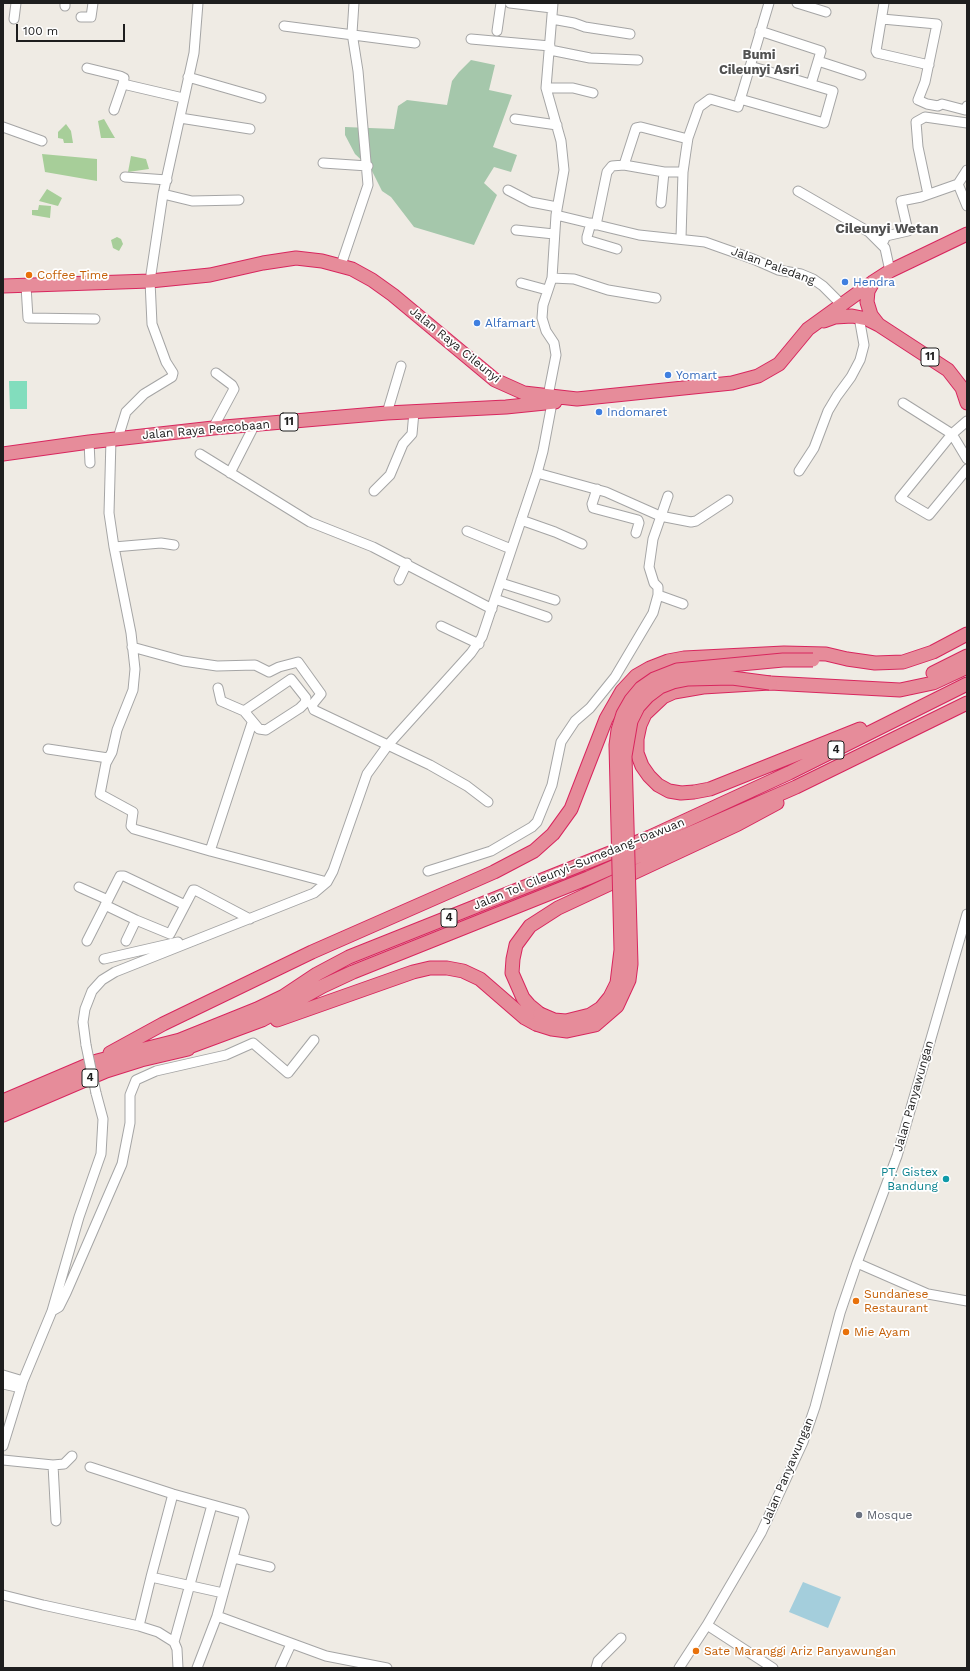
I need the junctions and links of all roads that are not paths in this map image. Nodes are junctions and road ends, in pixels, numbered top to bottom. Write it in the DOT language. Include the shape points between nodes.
graph roads {
  1 [pos="16,3"];
  2 [pos="94,3"];
  3 [pos="198,3"];
  4 [pos="354,3"];
  5 [pos="501,3"];
  6 [pos="510,3"];
  7 [pos="769,3"];
  8 [pos="797,3"];
  9 [pos="884,3"];
  10 [pos="552,5"];
  11 [pos="826,12"];
  12 [pos="81,17"];
  13 [pos="14,19"];
  14 [pos="552,19"];
  15 [pos="882,19"];
  16 [pos="284,26"];
  17 [pos="760,30"];
  18 [pos="497,32"];
  19 [pos="352,33"];
  20 [pos="630,34"];
  21 [pos="471,39"];
  22 [pos="415,42"];
  23 [pos="550,48"];
  24 [pos="638,60"];
  25 [pos="818,61"];
  26 [pos="929,65"];
  27 [pos="750,66"];
  28 [pos="87,68"];
  29 [pos="861,75"];
  30 [pos="188,77"];
  31 [pos="123,84"];
  32 [pos="811,84"];
  33 [pos="546,88"];
  34 [pos="593,93"];
  35 [pos="183,98"];
  36 [pos="261,98"];
  37 [pos="740,99"];
  38 [pos="967,106"];
  39 [pos="114,110"];
  40 [pos="180,118"];
  41 [pos="515,119"];
  42 [pos="967,123"];
  43 [pos="557,125"];
  44 [pos="4,129"];
  45 [pos="250,129"];
  46 [pos="684,138"];
  47 [pos="42,141"];
  48 [pos="323,163"];
  49 [pos="624,165"];
  50 [pos="368,166"];
  51 [pos="967,170"];
  52 [pos="664,172"];
  53 [pos="683,172"];
  54 [pos="125,177"];
  55 [pos="167,180"];
  56 [pos="958,184"];
  57 [pos="508,190"];
  58 [pos="798,191"];
  59 [pos="164,194"];
  60 [pos="928,194"];
  61 [pos="239,200"];
  62 [pos="661,203"];
  63 [pos="967,206"];
  64 [pos="557,211"];
  65 [pos="594,224"];
  66 [pos="516,230"];
  67 [pos="554,234"];
  68 [pos="967,234"];
  69 [pos="681,238"];
  70 [pos="882,244"];
  71 [pos="617,249"];
  72 [pos="341,265"];
  73 [pos="890,271"];
  74 [pos="552,278"];
  75 [pos="150,281"];
  76 [pos="873,282"];
  77 [pos="521,283"];
  78 [pos="3,286"];
  79 [pos="26,286"];
  80 [pos="547,290"];
  81 [pos="656,298"];
  82 [pos="841,304"];
  83 [pos="859,317"];
  84 [pos="95,319"];
  85 [pos="879,325"];
  86 [pos="808,329"];
  87 [pos="401,366"];
  88 [pos="216,373"];
  89 [pos="509,387"];
  90 [pos="966,392"];
  91 [pos="550,400"];
  92 [pos="903,403"];
  93 [pos="506,407"];
  94 [pos="414,412"];
  95 [pos="387,413"];
  96 [pos="967,421"];
  97 [pos="254,426"];
  98 [pos="213,428"];
  99 [pos="952,434"];
  100 [pos="114,438"];
  101 [pos="89,442"];
  102 [pos="3,454"];
  103 [pos="200,454"];
  104 [pos="967,459"];
  105 [pos="90,462"];
  106 [pos="967,469"];
  107 [pos="799,471"];
  108 [pos="230,473"];
  109 [pos="537,473"];
  110 [pos="597,489"];
  111 [pos="374,491"];
  112 [pos="668,496"];
  113 [pos="728,500"];
  114 [pos="660,516"];
  115 [pos="521,520"];
  116 [pos="467,531"];
  117 [pos="636,534"];
  118 [pos="582,544"];
  119 [pos="174,545"];
  120 [pos="114,547"];
  121 [pos="511,550"];
  122 [pos="407,563"];
  123 [pos="399,580"];
  124 [pos="500,583"];
  125 [pos="658,595"];
  126 [pos="495,599"];
  127 [pos="555,600"];
  128 [pos="683,604"];
  129 [pos="492,609"];
  130 [pos="547,617"];
  131 [pos="441,626"];
  132 [pos="967,634"];
  133 [pos="479,644"];
  134 [pos="967,644"];
  135 [pos="132,647"];
  136 [pos="967,656"];
  137 [pos="847,659"];
  138 [pos="903,662"];
  139 [pos="967,667"];
  140 [pos="770,683"];
  141 [pos="967,684"];
  142 [pos="851,687"];
  143 [pos="218,688"];
  144 [pos="945,696"];
  145 [pos="967,702"];
  146 [pos="244,711"];
  147 [pos="252,723"];
  148 [pos="388,745"];
  149 [pos="48,749"];
  150 [pos="108,758"];
  151 [pos="488,802"];
  152 [pos="736,818"];
  153 [pos="210,852"];
  154 [pos="428,871"];
  155 [pos="327,882"];
  156 [pos="79,887"];
  157 [pos="106,903"];
  158 [pos="185,905"];
  159 [pos="967,914"];
  160 [pos="250,919"];
  161 [pos="136,920"];
  162 [pos="203,937"];
  163 [pos="87,941"];
  164 [pos="126,941"];
  165 [pos="104,959"];
  166 [pos="538,1019"];
  167 [pos="314,1040"];
  168 [pos="181,1050"];
  169 [pos="96,1061"];
  170 [pos="3,1101"];
  171 [pos="3,1115"];
  172 [pos="857,1263"];
  173 [pos="967,1301"];
  174 [pos="52,1310"];
  175 [pos="3,1375"];
  176 [pos="3,1384"];
  177 [pos="22,1384"];
  178 [pos="3,1446"];
  179 [pos="72,1456"];
  180 [pos="3,1460"];
  181 [pos="52,1465"];
  182 [pos="90,1467"];
  183 [pos="173,1494"];
  184 [pos="212,1505"];
  185 [pos="56,1521"];
  186 [pos="233,1558"];
  187 [pos="270,1568"];
  188 [pos="151,1577"];
  189 [pos="189,1585"];
  190 [pos="223,1593"];
  191 [pos="3,1595"];
  192 [pos="217,1616"];
  193 [pos="707,1625"];
  194 [pos="139,1626"];
  195 [pos="621,1638"];
  196 [pos="174,1642"];
  197 [pos="291,1644"];
  198 [pos="178,1668"];
  199 [pos="197,1668"];
  200 [pos="280,1668"];
  201 [pos="387,1668"];
  202 [pos="596,1668"];
  203 [pos="679,1668"];
  204 [pos="773,1668"];
  1 -- 13 [label="street"];
  2 -- 12 [label="street" via="91,17"];
  3 -- 30 [label="street" via="196,42"];
  4 -- 19 [label="street"];
  5 -- 18 [label="street"];
  6 -- 10 [label="street"];
  7 -- 17 [label="street"];
  8 -- 11 [label="street"];
  9 -- 15 [label="street"];
  10 -- 14 [label="street"];
  14 -- 20 [label="street"];
  14 -- 23 [label="street"];
  15 -- 26 [label="street" via="877,53"];
  15 -- 26 [label="street" via="937,24"];
  16 -- 19 [label="street"];
  17 -- 25 [label="street" via="821,51"];
  17 -- 27 [label="street"];
  19 -- 22 [label="street"];
  19 -- 50 [label="street"];
  21 -- 23 [label="street"];
  23 -- 24 [label="street" via="590,58"];
  23 -- 33 [label="street"];
  25 -- 29 [label="street"];
  25 -- 32 [label="street"];
  26 -- 38 [label="street" via="918,100 927,104 942,104 965,110"];
  27 -- 32 [label="street"];
  27 -- 37 [label="street"];
  28 -- 31 [label="street" via="120,76 124,78"];
  30 -- 35 [label="street"];
  30 -- 36 [label="street"];
  31 -- 35 [label="street"];
  31 -- 39 [label="street"];
  32 -- 37 [label="street" via="833,91 824,123"];
  33 -- 34 [label="street" via="573,88"];
  33 -- 43 [label="street"];
  35 -- 40 [label="street"];
  37 -- 53 [label="street" via="738,107 710,99 699,107 688,138"];
  40 -- 45 [label="street"];
  40 -- 55 [label="street"];
  41 -- 43 [label="street"];
  42 -- 60 [label="street" via="925,117 916,122 918,147"];
  43 -- 64 [label="street" via="564,170"];
  44 -- 47 [label="street"];
  46 -- 49 [label="street" via="636,128"];
  48 -- 50 [label="street"];
  49 -- 52 [label="street"];
  49 -- 65 [label="street" via="612,166 608,172"];
  50 -- 72 [label="street" via="368,185"];
  51 -- 56 [label="street"];
  52 -- 53 [label="street"];
  52 -- 62 [label="street"];
  53 -- 69 [label="street"];
  54 -- 55 [label="street"];
  55 -- 59 [label="street"];
  56 -- 60 [label="street"];
  56 -- 63 [label="street"];
  57 -- 64 [label="street, Jalan Paledang"];
  58 -- 70 [label="street" via="869,232"];
  59 -- 61 [label="street" via="192,201"];
  59 -- 75 [label="street"];
  60 -- 70 [label="street" via="901,201 908,230 886,236"];
  64 -- 65 [label="street, Jalan Paledang"];
  64 -- 67 [label="street"];
  65 -- 69 [label="street, Jalan Paledang" via="639,235"];
  65 -- 71 [label="street" via="586,237 587,240"];
  66 -- 67 [label="street"];
  67 -- 74 [label="street"];
  68 -- 73 [label="highway, 11"];
  69 -- 82 [label="street, Jalan Paledang" via="705,242 778,270 801,274 823,286"];
  70 -- 73 [label="street" via="887,253"];
  72 -- 75 [label="highway, Jalan Raya Cileunyi / 11" via="296,258 210,275"];
  72 -- 89 [label="highway, Jalan Raya Cileunyi / 11" via="372,280 393,295 495,380"];
  73 -- 76 [label="highway, 11"];
  74 -- 80 [label="street"];
  74 -- 81 [label="street" via="574,279 608,290"];
  75 -- 79 [label="highway, Jalan Raya Cileunyi / 11"];
  75 -- 100 [label="street" via="152,324 173,373 172,377 144,394 126,412"];
  76 -- 82 [label="highway, 11"];
  76 -- 85 [label="highway" via="868,291 867,302 871,315"];
  77 -- 80 [label="street"];
  78 -- 79 [label="highway, Jalan Raya Cileunyi / 11"];
  79 -- 84 [label="street" via="28,318"];
  80 -- 91 [label="street" via="542,318 546,331 554,343 556,355"];
  82 -- 86 [label="highway, 11"];
  83 -- 85 [label="highway, 11"];
  83 -- 86 [label="highway, 11" via="835,317"];
  83 -- 107 [label="street" via="864,344 860,360 836,396 814,448"];
  85 -- 90 [label="highway, 11" via="948,370"];
  86 -- 91 [label="highway, Jalan Raya Percobaan / 11" via="779,364 747,380"];
  87 -- 95 [label="street"];
  88 -- 98 [label="street" via="234,389"];
  89 -- 91 [label="highway, Jalan Raya Cileunyi / 11"];
  89 -- 93 [label="highway" via="511,400"];
  91 -- 93 [label="highway, Jalan Raya Percobaan / 11"];
  91 -- 109 [label="street" via="543,451"];
  92 -- 99 [label="street"];
  93 -- 94 [label="highway, Jalan Raya Percobaan / 11"];
  94 -- 95 [label="highway, Jalan Raya Percobaan / 11"];
  94 -- 111 [label="street" via="412,434 403,444 390,475"];
  95 -- 97 [label="highway, Jalan Raya Percobaan / 11"];
  96 -- 99 [label="street"];
  97 -- 98 [label="highway, Jalan Raya Percobaan / 11"];
  97 -- 108 [label="street"];
  98 -- 100 [label="highway, Jalan Raya Percobaan / 11"];
  99 -- 104 [label="street"];
  99 -- 106 [label="street" via="900,498 929,515"];
  100 -- 101 [label="highway, Jalan Raya Percobaan / 11"];
  100 -- 120 [label="street" via="109,513"];
  101 -- 102 [label="highway, Jalan Raya Percobaan / 11"];
  101 -- 105 [label="street"];
  103 -- 108 [label="street"];
  108 -- 122 [label="street" via="310,522 353,538"];
  109 -- 110 [label="street"];
  109 -- 115 [label="street"];
  110 -- 114 [label="street"];
  110 -- 117 [label="street" via="593,508 638,520"];
  112 -- 114 [label="street"];
  113 -- 114 [label="street" via="696,521"];
  114 -- 125 [label="street" via="650,567 654,583 658,587"];
  115 -- 118 [label="street"];
  115 -- 121 [label="street"];
  116 -- 121 [label="street"];
  119 -- 120 [label="street" via="161,543"];
  120 -- 135 [label="street"];
  121 -- 124 [label="street"];
  122 -- 123 [label="street"];
  122 -- 129 [label="street"];
  124 -- 126 [label="street"];
  124 -- 127 [label="street"];
  125 -- 128 [label="street"];
  125 -- 154 [label="street" via="653,613 615,677 590,708 575,721 561,742 552,785 537,822 491,851"];
  126 -- 129 [label="street"];
  126 -- 130 [label="street"];
  129 -- 133 [label="street"];
  131 -- 133 [label="street"];
  132 -- 138 [label="highway" via="933,652"];
  133 -- 148 [label="street"];
  134 -- 138 [label="highway" via="946,654"];
  135 -- 148 [label="street" via="183,661 218,666 255,665 269,672 298,662 321,694 312,705 314,710"];
  135 -- 150 [label="street" via="135,669 133,690"];
  136 -- 142 [label="highway" via="926,676 882,685"];
  137 -- 138 [label="highway" via="875,663"];
  137 -- 166 [label="highway, bridge" via="783,660 677,670 654,679 641,688 623,714 616,745 621,950 617,983 601,1008 590,1015 566,1021"];
  137 -- 169 [label="highway" via="826,654 796,653 691,658 668,661 650,668 636,676 622,691 606,719 571,809 553,834 534,851 494,872 348,936 163,1024"];
  139 -- 142 [label="highway" via="933,683 900,690"];
  140 -- 142 [label="highway"];
  140 -- 144 [label="highway, bridge" via="688,689 662,697 645,714 637,739 637,753 648,776 669,791 681,793 710,789"];
  140 -- 166 [label="highway, bridge" via="732,678 688,679 660,687 638,707 631,720 625,756 631,964 625,993 618,1006 595,1025 567,1031 552,1029"];
  141 -- 144 [label="highway, Jalan Tol Cileunyi–Sumedang–Dawuan / 4"];
  143 -- 146 [label="street" via="221,701"];
  144 -- 169 [label="highway, Jalan Tol Cileunyi–Sumedang–Dawuan / 4" via="789,773 650,837 349,957 284,996 210,1029 180,1040"];
  145 -- 152 [label="highway"];
  146 -- 147 [label="street"];
  146 -- 147 [label="street" via="291,679 306,698 300,708 266,730"];
  147 -- 153 [label="street"];
  148 -- 151 [label="street" via="467,786"];
  148 -- 155 [label="street" via="365,779"];
  149 -- 150 [label="street"];
  150 -- 153 [label="street" via="100,794 134,812 131,828"];
  152 -- 166 [label="highway" via="558,908 530,926 516,945 512,974 522,998"];
  152 -- 168 [label="highway, Jalan Tol Cileunyi–Sumedang–Dawuan / 4" via="353,972 262,1020"];
  153 -- 155 [label="street"];
  155 -- 160 [label="street" via="314,893"];
  156 -- 157 [label="street"];
  157 -- 158 [label="street" via="122,875"];
  157 -- 161 [label="street"];
  157 -- 163 [label="street"];
  158 -- 160 [label="street" via="194,890"];
  158 -- 161 [label="street" via="170,934"];
  159 -- 172 [label="street, Jalan Panyawungan" via="897,1156"];
  160 -- 162 [label="street"];
  161 -- 164 [label="street"];
  162 -- 165 [label="street"];
  162 -- 174 [label="street, bridge" via="115,972 102,980 92,991 83,1022 103,1119 101,1154 79,1217"];
  166 -- 168 [label="highway" via="525,1018 480,979 463,971 430,968 359,990 220,1044"];
  167 -- 174 [label="street" via="288,1073 253,1043 226,1055 156,1071 136,1080 130,1095 130,1123 122,1164 59,1307"];
  168 -- 171 [label="highway, 4" via="106,1071"];
  169 -- 170 [label="highway, 4"];
  172 -- 173 [label="street" via="928,1294"];
  172 -- 193 [label="street, Jalan Panyawungan" via="803,1442 761,1533"];
  174 -- 177 [label="street"];
  175 -- 177 [label="street"];
  176 -- 177 [label="street"];
  177 -- 178 [label="street"];
  179 -- 181 [label="street" via="64,1464"];
  180 -- 181 [label="street"];
  181 -- 185 [label="street"];
  182 -- 183 [label="street"];
  183 -- 184 [label="street"];
  183 -- 188 [label="street"];
  184 -- 186 [label="street" via="235,1510 244,1515"];
  184 -- 189 [label="street"];
  186 -- 187 [label="street"];
  186 -- 190 [label="street"];
  188 -- 189 [label="street"];
  188 -- 194 [label="street"];
  189 -- 190 [label="street"];
  189 -- 196 [label="street"];
  190 -- 192 [label="street"];
  191 -- 194 [label="street"];
  192 -- 197 [label="street"];
  192 -- 199 [label="street"];
  193 -- 203 [label="street, Jalan Panyawungan"];
  193 -- 204 [label="street"];
  194 -- 196 [label="street" via="158,1632"];
  195 -- 202 [label="street" via="598,1661"];
  196 -- 198 [label="street"];
  197 -- 200 [label="street"];
  197 -- 201 [label="street" via="326,1656"];
}
